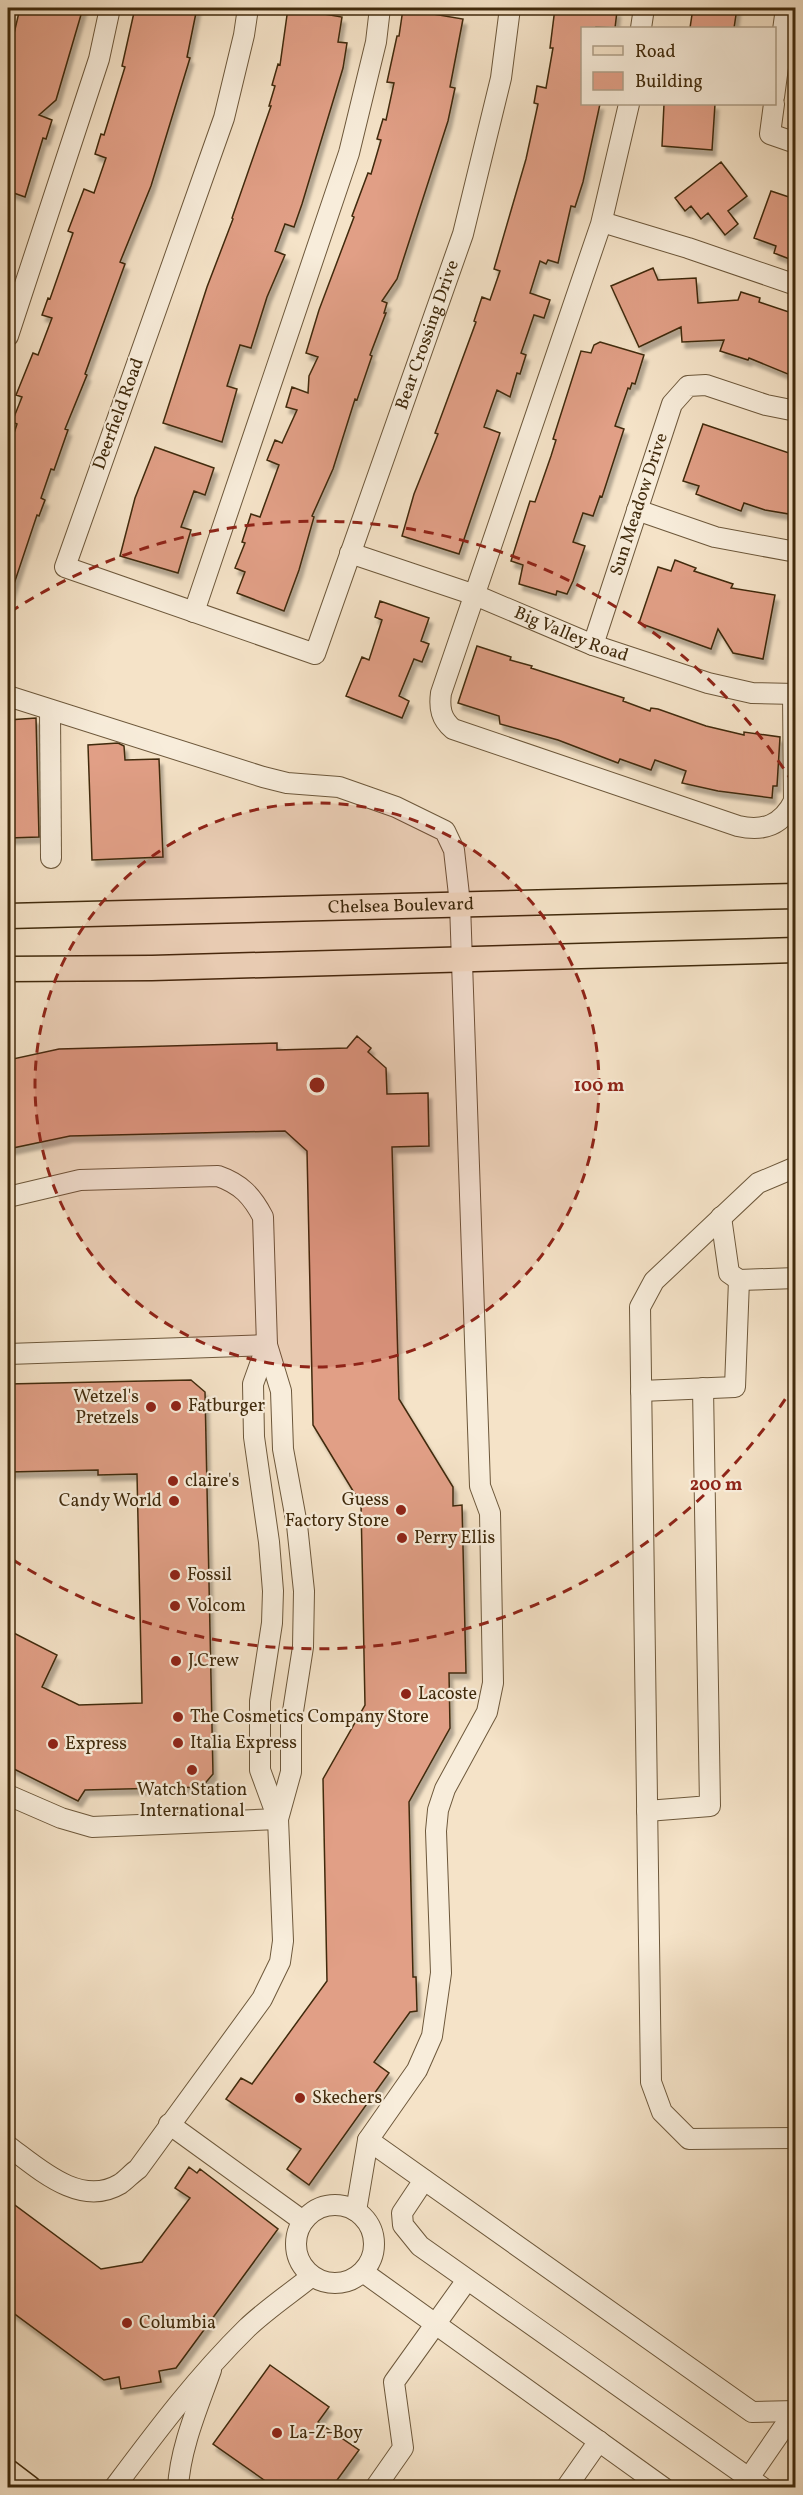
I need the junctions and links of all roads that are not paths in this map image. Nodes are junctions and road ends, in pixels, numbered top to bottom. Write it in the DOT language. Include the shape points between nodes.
graph roads {
  1 [pos="110,8"];
  2 [pos="248,8"];
  3 [pos="380,8"];
  4 [pos="510,8"];
  5 [pos="644,8"];
  6 [pos="786,8"];
  7 [pos="641,27"];
  8 [pos="776,82"];
  9 [pos="629,105"];
  10 [pos="774,105"];
  11 [pos="795,143"];
  12 [pos="602,222"];
  13 [pos="795,285"];
  14 [pos="8,336"];
  15 [pos="795,411"];
  16 [pos="637,510"];
  17 [pos="795,552"];
  18 [pos="350,553"];
  19 [pos="475,595"];
  20 [pos="194,612"];
  21 [pos="593,645"];
  22 [pos="315,654"];
  23 [pos="794,694"];
  24 [pos="8,696"];
  25 [pos="50,711"];
  26 [pos="51,858"];
  27 [pos="795,896"];
  28 [pos="460,904"];
  29 [pos="8,916"];
  30 [pos="795,950"];
  31 [pos="461,959"];
  32 [pos="8,969"];
  33 [pos="795,1167"];
  34 [pos="8,1197"];
  35 [pos="721,1217"];
  36 [pos="795,1278"];
  37 [pos="739,1280"];
  38 [pos="267,1345"];
  39 [pos="8,1354"];
  40 [pos="703,1388"];
  41 [pos="641,1391"];
  42 [pos="8,1795"];
  43 [pos="647,1811"];
  44 [pos="278,1819"];
  45 [pos="170,2124"];
  46 [pos="795,2138"];
  47 [pos="368,2140"];
  48 [pos="8,2146"];
  49 [pos="424,2180"];
  50 [pos="356,2211"];
  51 [pos="303,2222"];
  52 [pos="363,2272"];
  53 [pos="312,2276"];
  54 [pos="467,2280"];
  55 [pos="436,2324"];
  56 [pos="213,2364"];
  57 [pos="795,2411"];
  58 [pos="599,2441"];
  59 [pos="8,2472"];
  60 [pos="751,2484"];
  61 [pos="29,2487"];
  62 [pos="114,2487"];
  63 [pos="178,2487"];
  64 [pos="375,2487"];
  65 [pos="566,2487"];
  66 [pos="664,2487"];
  1 -- 14 [label="street" via="96,70"];
  2 -- 20 [label="street, Deerfield Road" via="224,118 65,567"];
  3 -- 20 [label="street" via="376,42 349,153"];
  4 -- 18 [label="street, Bear Crossing Drive" via="501,78 463,234"];
  5 -- 7 [label="street"];
  6 -- 8 [label="street"];
  9 -- 12 [label="street"];
  10 -- 11 [label="street" via="770,134"];
  12 -- 13 [label="street"];
  12 -- 19 [label="street"];
  15 -- 16 [label="street, Sun Meadow Drive" via="706,385 688,386 672,404"];
  16 -- 17 [label="street" via="715,537"];
  16 -- 21 [label="street, Sun Meadow Drive"];
  18 -- 19 [label="street, Big Valley Road"];
  18 -- 22 [label="street, Bear Crossing Drive"];
  19 -- 21 [label="street, Big Valley Road"];
  19 -- 23 [label="street" via="441,693 441,711 447,724 738,826 757,830 770,826 785,816 794,801"];
  20 -- 22 [label="street, Deerfield Road"];
  21 -- 23 [label="street, Big Valley Road" via="722,687 759,694"];
  24 -- 25 [label="street"];
  25 -- 26 [label="street"];
  25 -- 28 [label="street" via="263,777 339,787 396,807 445,831 454,850"];
  27 -- 28 [label="main road, Chelsea Boulevard"];
  28 -- 29 [label="main road, Chelsea Boulevard"];
  28 -- 31 [label="street"];
  30 -- 31 [label="main road"];
  31 -- 32 [label="main road"];
  31 -- 47 [label="street" via="480,1486 490,1513 493,1683 487,1712 445,1789 438,1810 441,1973 432,2036 417,2070"];
  33 -- 35 [label="street" via="761,1181"];
  34 -- 38 [label="street" via="80,1180 218,1176 232,1181 255,1201 263,1217"];
  35 -- 37 [label="street" via="729,1273"];
  35 -- 41 [label="street" via="654,1281 639,1306"];
  36 -- 37 [label="street"];
  37 -- 40 [label="street" via="735,1387"];
  38 -- 39 [label="street"];
  38 -- 44 [label="street" via="282,1391 283,1449 304,1591 303,1647 291,1724 291,1772"];
  38 -- 44 [label="street" via="253,1384 254,1437 273,1591 260,1701 260,1770"];
  40 -- 41 [label="street"];
  40 -- 43 [label="street" via="710,1806"];
  41 -- 43 [label="street"];
  42 -- 44 [label="street" via="92,1827"];
  43 -- 46 [label="street" via="651,2082 662,2112 689,2139"];
  44 -- 45 [label="street" via="284,1941 280,1962 262,1999"];
  45 -- 48 [label="street" via="138,2169 120,2184 97,2192 70,2188"];
  45 -- 51 [label="street"];
  47 -- 49 [label="street"];
  47 -- 50 [label="street"];
  49 -- 54 [label="street" via="402,2213 403,2225 420,2246"];
  49 -- 57 [label="street" via="752,2412"];
  50 -- 51 [label="street" via="327,2206 314,2211"];
  50 -- 52 [label="street" via="368,2223 374,2240 372,2257"];
  51 -- 53 [label="street" via="297,2235 297,2251"];
  52 -- 53 [label="street" via="347,2282 329,2283"];
  52 -- 55 [label="street"];
  53 -- 56 [label="street" via="249,2326"];
  54 -- 55 [label="street"];
  54 -- 60 [label="street"];
  55 -- 58 [label="street"];
  55 -- 64 [label="street" via="394,2382 404,2448"];
  56 -- 62 [label="street" via="184,2395"];
  56 -- 63 [label="street"];
  57 -- 60 [label="street"];
  58 -- 65 [label="street"];
  58 -- 66 [label="street"];
  59 -- 61 [label="main road"];
}
